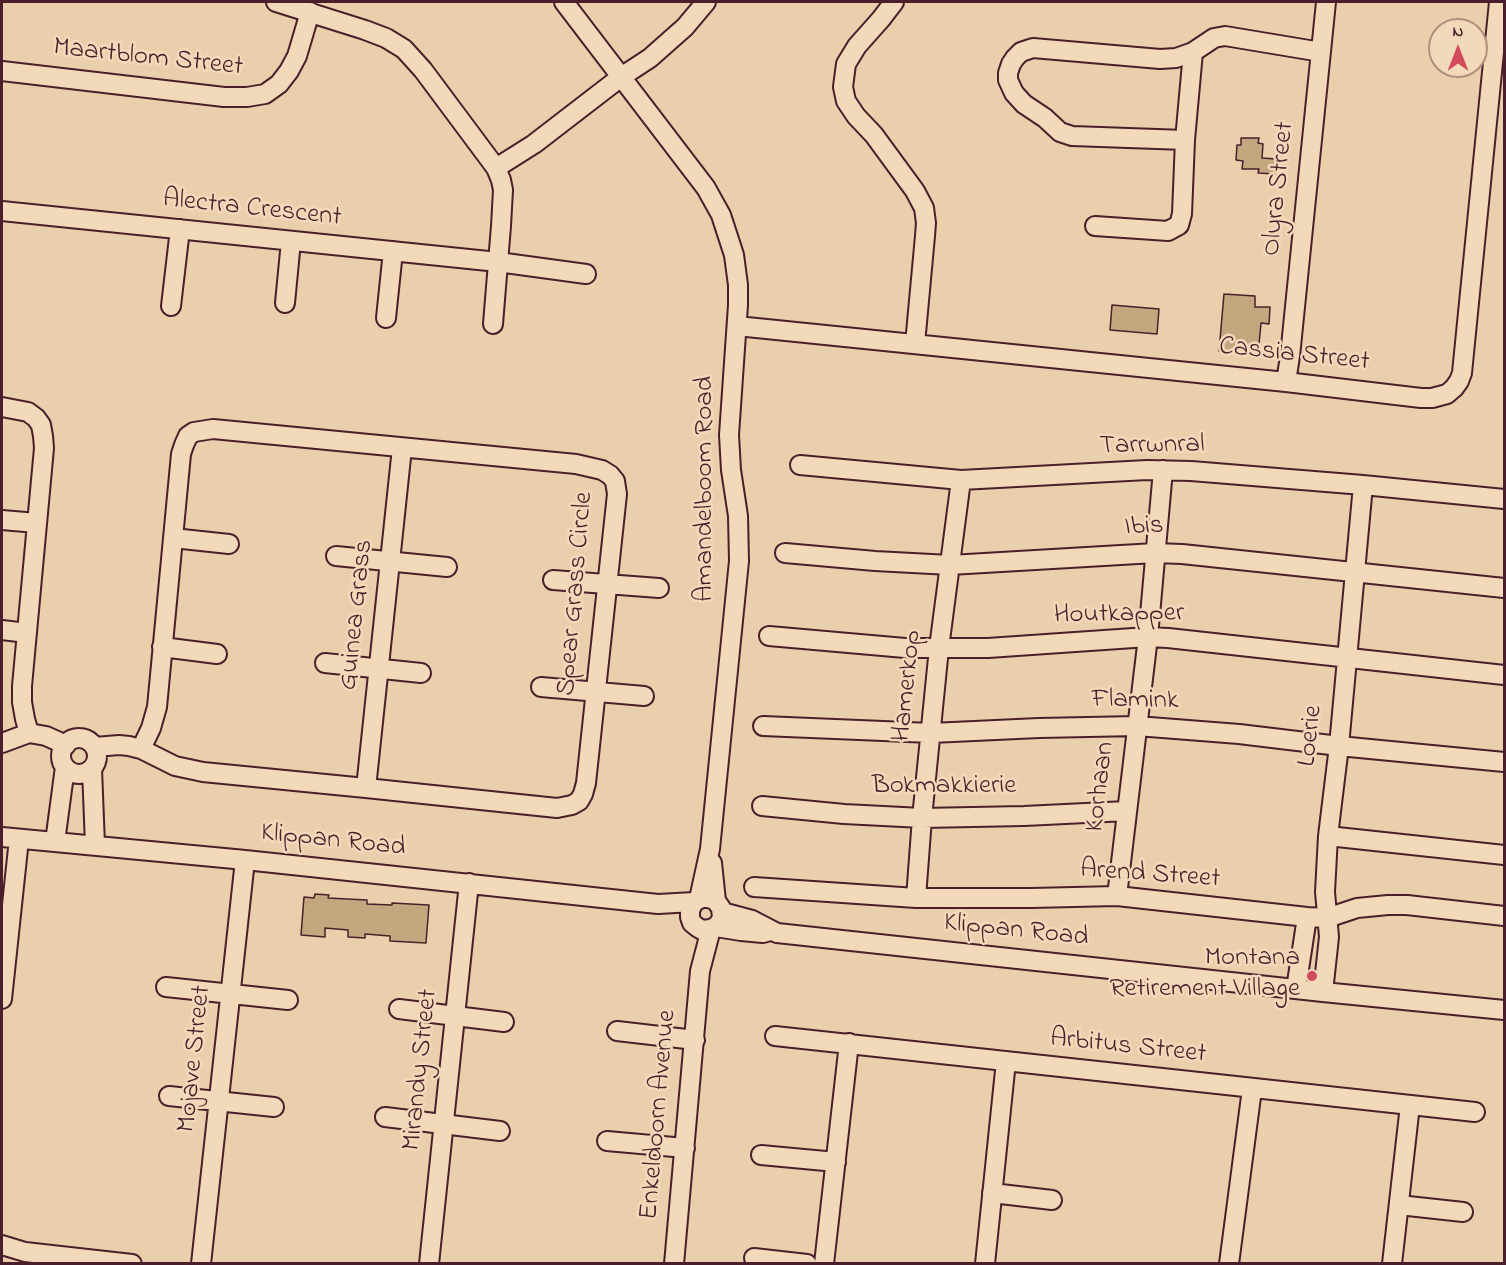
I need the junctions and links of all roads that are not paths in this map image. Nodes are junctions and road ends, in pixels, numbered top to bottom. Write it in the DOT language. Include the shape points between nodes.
graph roads {
  1 [pos="276,2"];
  2 [pos="564,2"];
  3 [pos="706,2"];
  4 [pos="894,2"];
  5 [pos="1326,2"];
  6 [pos="1499,2"];
  7 [pos="310,12"];
  8 [pos="1193,52"];
  9 [pos="1321,52"];
  10 [pos="2,71"];
  11 [pos="621,77"];
  12 [pos="1185,140"];
  13 [pos="496,168"];
  14 [pos="2,211"];
  15 [pos="1095,226"];
  16 [pos="180,229"];
  17 [pos="291,241"];
  18 [pos="393,251"];
  19 [pos="498,262"];
  20 [pos="586,274"];
  21 [pos="285,303"];
  22 [pos="171,306"];
  23 [pos="386,318"];
  24 [pos="493,324"];
  25 [pos="737,326"];
  26 [pos="915,344"];
  27 [pos="1286,382"];
  28 [pos="2,407"];
  29 [pos="402,448"];
  30 [pos="800,465"];
  31 [pos="1163,470"];
  32 [pos="961,480"];
  33 [pos="1363,485"];
  34 [pos="1504,499"];
  35 [pos="2,520"];
  36 [pos="37,524"];
  37 [pos="173,538"];
  38 [pos="229,544"];
  39 [pos="785,553"];
  40 [pos="1155,553"];
  41 [pos="336,556"];
  42 [pos="391,562"];
  43 [pos="950,565"];
  44 [pos="447,567"];
  45 [pos="1356,573"];
  46 [pos="553,580"];
  47 [pos="608,583"];
  48 [pos="659,588"];
  49 [pos="1504,588"];
  50 [pos="2,630"];
  51 [pos="27,633"];
  52 [pos="769,636"];
  53 [pos="1148,637"];
  54 [pos="162,647"];
  55 [pos="939,648"];
  56 [pos="217,654"];
  57 [pos="1348,658"];
  58 [pos="325,663"];
  59 [pos="379,668"];
  60 [pos="421,673"];
  61 [pos="1504,675"];
  62 [pos="541,687"];
  63 [pos="595,691"];
  64 [pos="644,696"];
  65 [pos="762,726"];
  66 [pos="1137,726"];
  67 [pos="29,733"];
  68 [pos="931,733"];
  69 [pos="2,743"];
  70 [pos="66,745"];
  71 [pos="1339,746"];
  72 [pos="95,747"];
  73 [pos="141,749"];
  74 [pos="1504,762"];
  75 [pos="65,767"];
  76 [pos="92,769"];
  77 [pos="366,788"];
  78 [pos="762,806"];
  79 [pos="1127,811"];
  80 [pos="922,818"];
  81 [pos="1328,836"];
  82 [pos="10,838"];
  83 [pos="56,842"];
  84 [pos="95,845"];
  85 [pos="1504,855"];
  86 [pos="245,860"];
  87 [pos="469,883"];
  88 [pos="754,887"];
  89 [pos="1117,896"];
  90 [pos="916,898"];
  91 [pos="706,914"];
  92 [pos="1504,916"];
  93 [pos="1307,917"];
  94 [pos="1327,918"];
  95 [pos="166,987"];
  96 [pos="1296,989"];
  97 [pos="1323,992"];
  98 [pos="230,993"];
  99 [pos="2,999"];
  100 [pos="288,1000"];
  101 [pos="399,1009"];
  102 [pos="1504,1010"];
  103 [pos="455,1016"];
  104 [pos="504,1022"];
  105 [pos="617,1031"];
  106 [pos="776,1036"];
  107 [pos="695,1040"];
  108 [pos="849,1043"];
  109 [pos="1006,1061"];
  110 [pos="1252,1089"];
  111 [pos="169,1096"];
  112 [pos="219,1101"];
  113 [pos="1410,1105"];
  114 [pos="274,1107"];
  115 [pos="1476,1112"];
  116 [pos="385,1117"];
  117 [pos="444,1125"];
  118 [pos="500,1131"];
  119 [pos="607,1141"];
  120 [pos="685,1148"];
  121 [pos="761,1155"];
  122 [pos="836,1162"];
  123 [pos="992,1193"];
  124 [pos="1052,1200"];
  125 [pos="1399,1205"];
  126 [pos="1463,1212"];
  127 [pos="2,1245"];
  128 [pos="754,1258"];
  129 [pos="132,1263"];
  130 [pos="201,1263"];
  131 [pos="429,1263"];
  132 [pos="674,1263"];
  133 [pos="807,1263"];
  134 [pos="824,1263"];
  135 [pos="985,1263"];
  136 [pos="1229,1263"];
  137 [pos="1392,1263"];
  1 -- 7 [label="street"];
  2 -- 11 [label="street, Amandelboom Road"];
  3 -- 11 [label="street" via="650,58"];
  4 -- 26 [label="street" via="846,64 843,87 846,102 924,208"];
  5 -- 9 [label="street, Olyra Street"];
  6 -- 27 [label="street, Cassia Street" via="1460,381 1448,394 1432,398"];
  7 -- 10 [label="street, Maartblom Street" via="289,72 265,94 224,97"];
  7 -- 13 [label="street" via="404,48"];
  8 -- 9 [label="street" via="1207,41 1225,36"];
  8 -- 12 [label="street"];
  8 -- 12 [label="street" via="1160,59 1029,49 1015,58 1008,76 1017,97 1065,134"];
  9 -- 27 [label="street, Olyra Street"];
  11 -- 13 [label="street"];
  11 -- 25 [label="street, Amandelboom Road" via="716,205 734,255"];
  12 -- 15 [label="street" via="1179,225 1168,231"];
  13 -- 19 [label="street" via="503,190"];
  14 -- 16 [label="street, Alectra Crescent"];
  16 -- 17 [label="street, Alectra Crescent"];
  16 -- 22 [label="street"];
  17 -- 18 [label="street, Alectra Crescent"];
  17 -- 21 [label="street"];
  18 -- 19 [label="street, Alectra Crescent"];
  18 -- 23 [label="street"];
  19 -- 20 [label="street, Alectra Crescent"];
  19 -- 24 [label="street"];
  25 -- 26 [label="street, Cassia Street"];
  25 -- 91 [label="street, Amandelboom Road" via="729,435 739,568"];
  26 -- 27 [label="street, Cassia Street"];
  28 -- 36 [label="street" via="28,412 40,425 44,448"];
  29 -- 37 [label="street, Spear Grass Circle" via="213,429 194,432 188,436 182,454"];
  29 -- 42 [label="street, Guinea Grass"];
  29 -- 47 [label="street, Spear Grass Circle" via="576,464 603,470 615,481 617,494"];
  30 -- 32 [label="street, Tarrwnral"];
  31 -- 32 [label="street, Tarrwnral"];
  31 -- 33 [label="street, Tarrwnral"];
  31 -- 40 [label="street, Korhaan"];
  32 -- 43 [label="street, Hamerkop"];
  33 -- 34 [label="street, Tarrwnral"];
  33 -- 45 [label="street, Loerie"];
  35 -- 36 [label="street"];
  36 -- 51 [label="street"];
  37 -- 38 [label="street"];
  37 -- 54 [label="street, Spear Grass Circle"];
  39 -- 43 [label="street, Ibis"];
  40 -- 43 [label="street, Ibis"];
  40 -- 45 [label="street, Ibis"];
  40 -- 53 [label="street, Korhaan"];
  41 -- 42 [label="street"];
  42 -- 44 [label="street"];
  42 -- 59 [label="street, Guinea Grass"];
  43 -- 55 [label="street, Hamerkop"];
  45 -- 49 [label="street, Ibis"];
  45 -- 57 [label="street, Loerie"];
  46 -- 47 [label="street"];
  47 -- 48 [label="street"];
  47 -- 63 [label="street, Spear Grass Circle"];
  50 -- 51 [label="street"];
  51 -- 67 [label="street" via="22,702"];
  52 -- 55 [label="street, Houtkapper"];
  53 -- 55 [label="street, Houtkapper"];
  53 -- 57 [label="street, Houtkapper"];
  53 -- 66 [label="street, Korhaan"];
  54 -- 56 [label="street"];
  54 -- 73 [label="street, Spear Grass Circle" via="154,719"];
  55 -- 68 [label="street, Hamerkop"];
  57 -- 61 [label="street, Houtkapper"];
  57 -- 71 [label="street, Loerie"];
  58 -- 59 [label="street"];
  59 -- 60 [label="street"];
  59 -- 77 [label="street, Guinea Grass"];
  62 -- 63 [label="street"];
  63 -- 64 [label="street"];
  63 -- 77 [label="street, Spear Grass Circle" via="586,783 579,801 572,806 557,808"];
  65 -- 68 [label="street, Flamink"];
  66 -- 68 [label="street, Flamink"];
  66 -- 71 [label="street, Flamink"];
  66 -- 79 [label="street, Korhaan"];
  67 -- 69 [label="street"];
  67 -- 70 [label="street"];
  68 -- 80 [label="street, Hamerkop"];
  70 -- 72 [label="street" via="81,738"];
  70 -- 75 [label="street" via="61,756"];
  71 -- 74 [label="street, Flamink"];
  71 -- 81 [label="street, Loerie"];
  72 -- 73 [label="street, Spear Grass Circle" via="119,744"];
  72 -- 76 [label="street" via="97,758"];
  73 -- 77 [label="street, Spear Grass Circle" via="175,766 203,772"];
  75 -- 76 [label="street" via="81,774"];
  75 -- 83 [label="street"];
  76 -- 84 [label="street"];
  78 -- 80 [label="street, Bokmakkierie"];
  79 -- 80 [label="street, Bokmakkierie"];
  79 -- 89 [label="street, Korhaan"];
  80 -- 90 [label="street, Hamerkop"];
  81 -- 85 [label="street"];
  81 -- 94 [label="street, Loerie"];
  82 -- 83 [label="street, Klippan Road"];
  82 -- 99 [label="street"];
  83 -- 84 [label="street, Klippan Road"];
  84 -- 86 [label="street, Klippan Road"];
  86 -- 87 [label="street, Klippan Road"];
  86 -- 98 [label="street, Mojave Street"];
  87 -- 91 [label="street, Klippan Road" via="658,904"];
  87 -- 103 [label="street, Mirandy Street"];
  88 -- 90 [label="street, Arend Street"];
  89 -- 90 [label="street, Arend Street"];
  89 -- 93 [label="street, Arend Street"];
  91 -- 96 [label="street, Klippan Road" via="752,920 777,933"];
  91 -- 107 [label="street, Enkeldoorn Avenue"];
  92 -- 94 [label="street, Arend Street" via="1388,905 1357,908"];
  93 -- 94 [label="street, Arend Street"];
  93 -- 96 [label="street"];
  94 -- 97 [label="street, Loerie" via="1329,937"];
  95 -- 98 [label="street"];
  96 -- 97 [label="street, Klippan Road"];
  97 -- 102 [label="street, Klippan Road"];
  98 -- 100 [label="street"];
  98 -- 112 [label="street, Mojave Street"];
  101 -- 103 [label="street"];
  103 -- 104 [label="street"];
  103 -- 117 [label="street, Mirandy Street"];
  105 -- 107 [label="street"];
  106 -- 108 [label="street, Arbitus Street"];
  107 -- 120 [label="street, Enkeldoorn Avenue"];
  108 -- 109 [label="street, Arbitus Street"];
  108 -- 122 [label="street"];
  109 -- 110 [label="street, Arbitus Street"];
  109 -- 123 [label="street"];
  110 -- 113 [label="street, Arbitus Street"];
  110 -- 136 [label="street"];
  111 -- 112 [label="street"];
  112 -- 114 [label="street"];
  112 -- 130 [label="street, Mojave Street"];
  113 -- 115 [label="street, Arbitus Street"];
  113 -- 125 [label="street"];
  116 -- 117 [label="street"];
  117 -- 118 [label="street"];
  117 -- 131 [label="street, Mirandy Street"];
  119 -- 120 [label="street"];
  120 -- 132 [label="street, Enkeldoorn Avenue"];
  121 -- 122 [label="street"];
  122 -- 134 [label="street"];
  123 -- 124 [label="street"];
  123 -- 135 [label="street"];
  125 -- 126 [label="street"];
  125 -- 137 [label="street"];
  127 -- 129 [label="street" via="25,1252"];
  128 -- 133 [label="street"];
}
